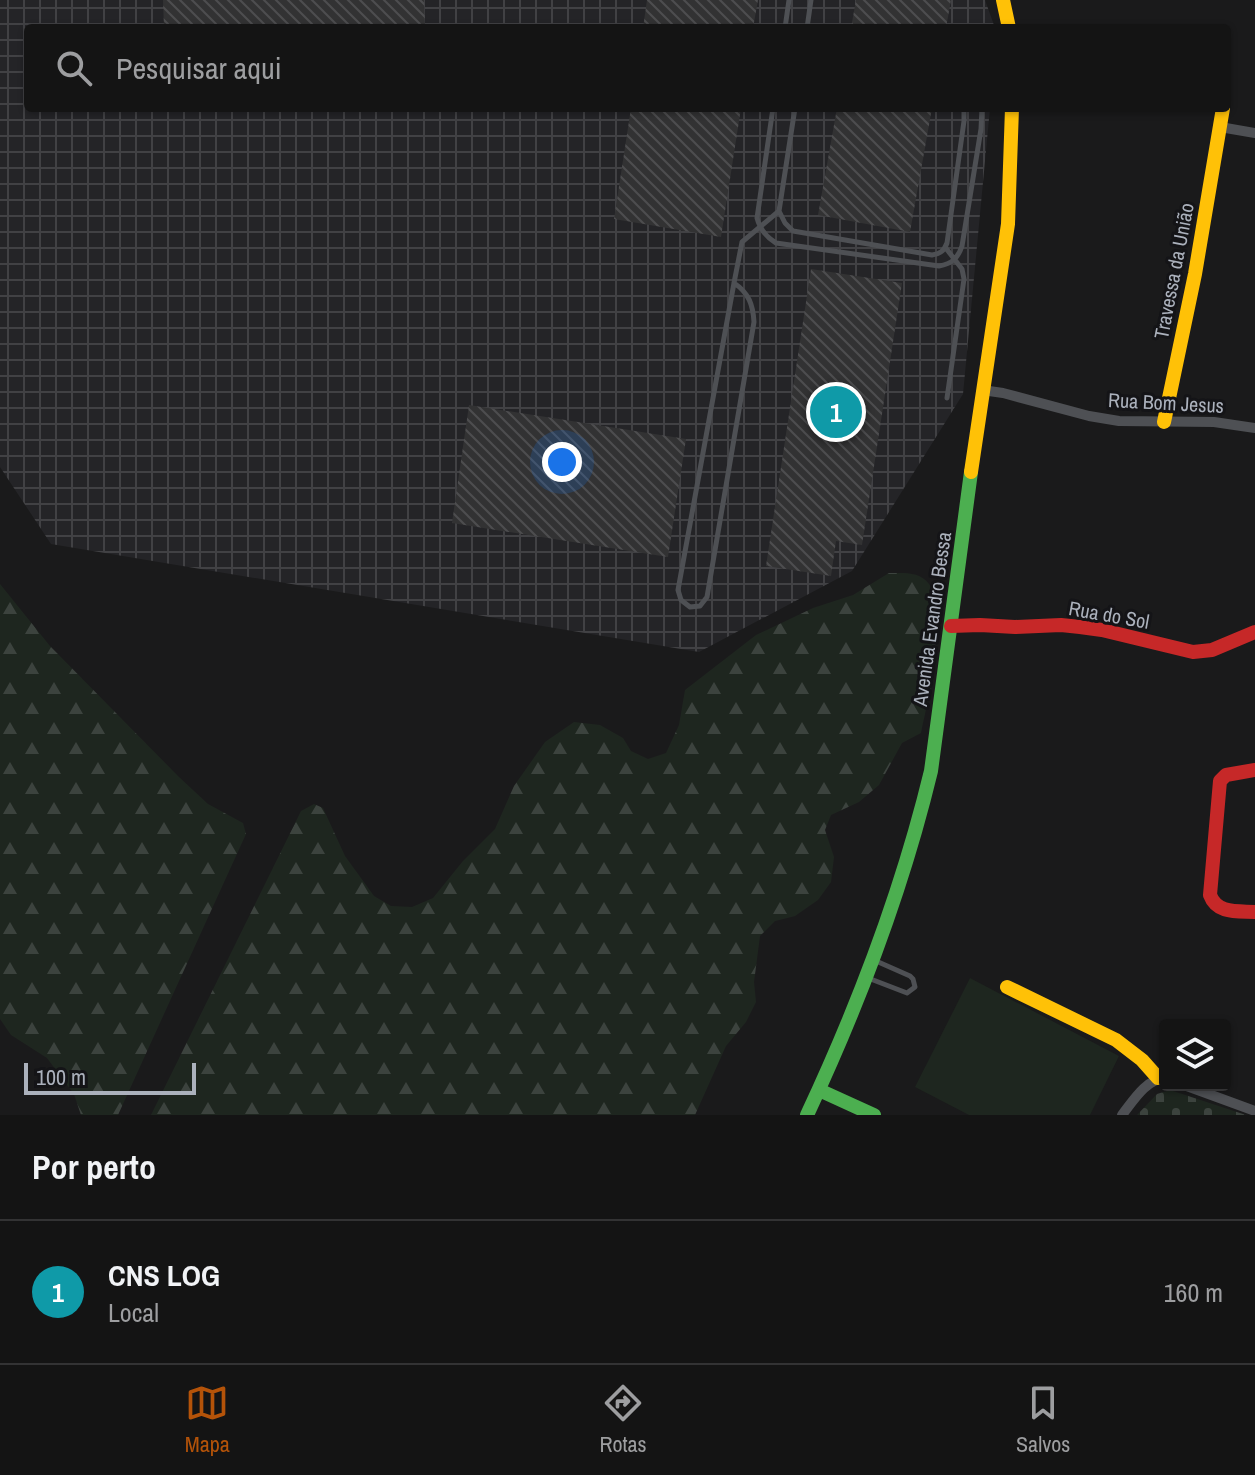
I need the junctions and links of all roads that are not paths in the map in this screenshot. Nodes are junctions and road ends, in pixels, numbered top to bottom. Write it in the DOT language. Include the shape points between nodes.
graph roads {
  1 [pos="789,0"];
  2 [pos="811,0"];
  3 [pos="1003,0"];
  4 [pos="786,24"];
  5 [pos="808,24"];
  6 [pos="1008,24"];
  7 [pos="772,112"];
  8 [pos="794,112"];
  9 [pos="964,112"];
  10 [pos="982,112"];
  11 [pos="1012,112"];
  12 [pos="1222,112"];
  13 [pos="1220,127"];
  14 [pos="1255,133"];
  15 [pos="779,211"];
  16 [pos="759,226"];
  17 [pos="945,247"];
  18 [pos="955,260"];
  19 [pos="734,283"];
  20 [pos="982,390"];
  21 [pos="947,398"];
  22 [pos="1164,422"];
  23 [pos="1255,428"];
  24 [pos="951,626"];
  25 [pos="1255,632"];
  26 [pos="1255,770"];
  27 [pos="1255,912"];
  28 [pos="874,960"];
  29 [pos="867,977"];
  30 [pos="1007,987"];
  31 [pos="1159,1076"];
  32 [pos="1159,1079"];
  33 [pos="819,1090"];
  34 [pos="1200,1091"];
  35 [pos="1255,1111"];
  36 [pos="807,1115"];
  37 [pos="874,1115"];
  38 [pos="1122,1115"];
  1 -- 4 [label="lane"];
  2 -- 5 [label="lane"];
  3 -- 6 [label="street"];
  7 -- 16 [label="lane"];
  8 -- 15 [label="lane"];
  9 -- 17 [label="lane"];
  10 -- 18 [label="lane" via="962,246"];
  11 -- 20 [label="street, Avenida Evandro Bessa" via="1008,224"];
  12 -- 13 [label="street, Travessa da União"];
  13 -- 14 [label="street"];
  13 -- 22 [label="street, Travessa da União"];
  15 -- 16 [label="lane"];
  15 -- 17 [label="lane" via="793,231 932,255"];
  16 -- 18 [label="lane" via="776,243 939,266"];
  16 -- 19 [label="lane" via="742,242"];
  17 -- 18 [label="lane"];
  18 -- 21 [label="lane" via="964,279"];
  19 -- 19 [label="lane" via="678,590 690,607 700,606 707,597 754,322 750,298"];
  20 -- 22 [label="street, Rua Bom Jesus" via="1089,416"];
  20 -- 24 [label="street, Avenida Evandro Bessa"];
  22 -- 23 [label="street, Rua Bom Jesus"];
  24 -- 25 [label="street, Rua do Sol" via="1080,627 1193,652"];
  24 -- 28 [label="street, Avenida Evandro Bessa" via="931,771"];
  26 -- 27 [label="street" via="1220,781 1210,895 1223,910"];
  28 -- 29 [label="street, Avenida Evandro Bessa"];
  28 -- 29 [label="lane" via="910,976 915,987 907,993"];
  29 -- 33 [label="street, Avenida Evandro Bessa"];
  30 -- 31 [label="street" via="1116,1040"];
  32 -- 38 [label="street" via="1146,1086"];
  33 -- 36 [label="street, Avenida Evandro Bessa"];
  33 -- 37 [label="street"];
  34 -- 35 [label="street"];
}
